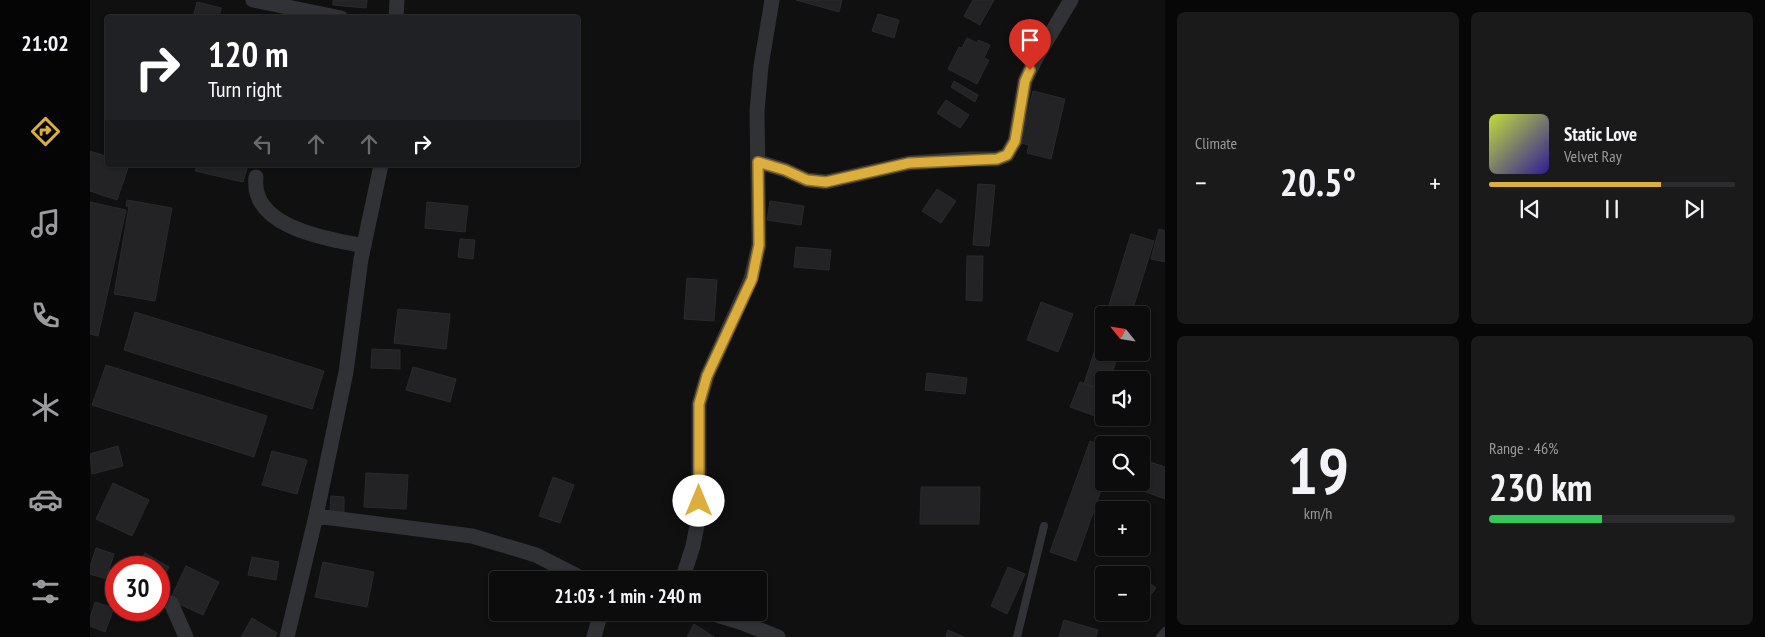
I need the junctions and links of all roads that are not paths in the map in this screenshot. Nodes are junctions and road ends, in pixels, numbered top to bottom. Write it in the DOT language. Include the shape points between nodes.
graph roads {
  1 [pos="253,0"];
  2 [pos="397,0"];
  3 [pos="772,0"];
  4 [pos="1071,0"];
  5 [pos="326,15"];
  6 [pos="396,15"];
  7 [pos="758,162"];
  8 [pos="381,167"];
  9 [pos="256,177"];
  10 [pos="364,246"];
  11 [pos="316,516"];
  12 [pos="1044,526"];
  13 [pos="567,571"];
  14 [pos="685,571"];
  15 [pos="170,603"];
  16 [pos="598,621"];
  17 [pos="737,621"];
  18 [pos="1165,631"];
  19 [pos="186,637"];
  20 [pos="287,637"];
  21 [pos="594,637"];
  22 [pos="778,637"];
  23 [pos="1017,637"];
  24 [pos="1160,637"];
  1 -- 5 [label="street"];
  2 -- 6 [label="street"];
  3 -- 7 [label="street" via="757,111"];
  4 -- 7 [label="street" via="1025,81 1015,141 1007,155 997,159 909,163 826,182 807,180"];
  7 -- 14 [label="street" via="759,245 752,279 707,376 699,404 698,515"];
  8 -- 10 [label="street"];
  9 -- 10 [label="street" via="254,188 261,204 278,219 299,230"];
  10 -- 11 [label="street" via="346,372"];
  11 -- 13 [label="street" via="472,536 536,555"];
  11 -- 20 [label="street"];
  12 -- 23 [label="lane"];
  15 -- 19 [label="street"];
  16 -- 21 [label="street"];
  17 -- 22 [label="street"];
  18 -- 24 [label="lane"];
}
